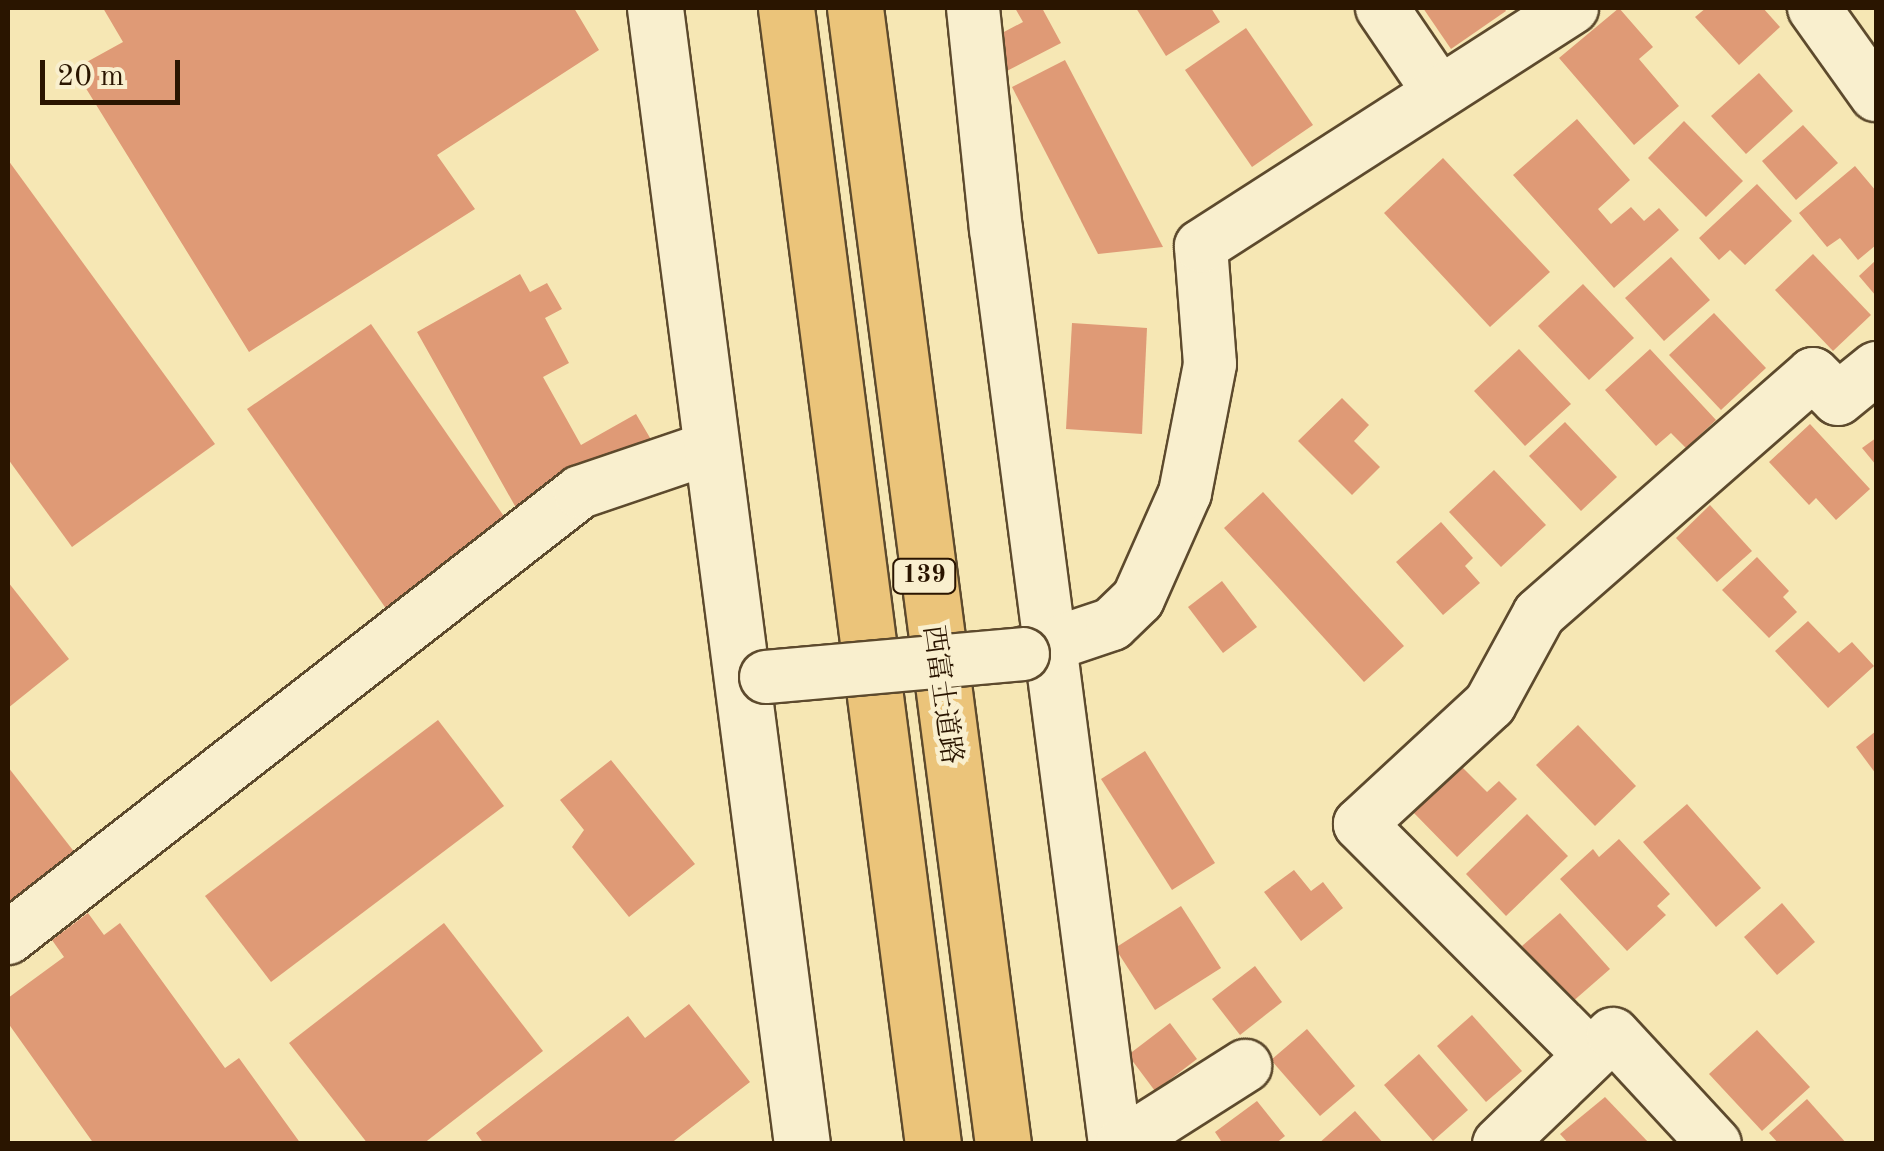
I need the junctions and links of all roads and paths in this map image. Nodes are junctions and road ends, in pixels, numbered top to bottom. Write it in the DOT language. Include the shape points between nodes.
graph roads {
  1 [pos="656,8"];
  2 [pos="786,8"];
  3 [pos="855,8"];
  4 [pos="973,8"];
  5 [pos="1382,8"];
  6 [pos="1572,8"];
  7 [pos="1814,8"];
  8 [pos="1439,92"];
  9 [pos="1876,95"];
  10 [pos="1876,368"];
  11 [pos="709,448"];
  12 [pos="1037,652"];
  13 [pos="753,678"];
  14 [pos="8,938"];
  15 [pos="1590,1055"];
  16 [pos="1245,1066"];
  17 [pos="802,1144"];
  18 [pos="934,1144"];
  19 [pos="1004,1144"];
  20 [pos="1119,1144"];
  21 [pos="1498,1144"];
  22 [pos="1715,1144"];
  1 -- 11 [label="street"];
  2 -- 18 [label="highway, 139"];
  3 -- 19 [label="highway, 西富士道路 / 139"];
  4 -- 12 [label="street"];
  5 -- 8 [label="street"];
  6 -- 8 [label="street"];
  7 -- 9 [label="street"];
  8 -- 12 [label="street" via="1201,246 1210,364 1184,493 1138,599 1112,624"];
  10 -- 15 [label="street" via="1838,399 1813,374 1539,614 1490,704 1360,824"];
  11 -- 13 [label="street"];
  11 -- 14 [label="street" via="580,492"];
  12 -- 13 [label="street, bridge"];
  12 -- 20 [label="street"];
  13 -- 17 [label="street"];
  15 -- 21 [label="street"];
  15 -- 22 [label="street" via="1612,1034"];
  16 -- 20 [label="street"];
}
